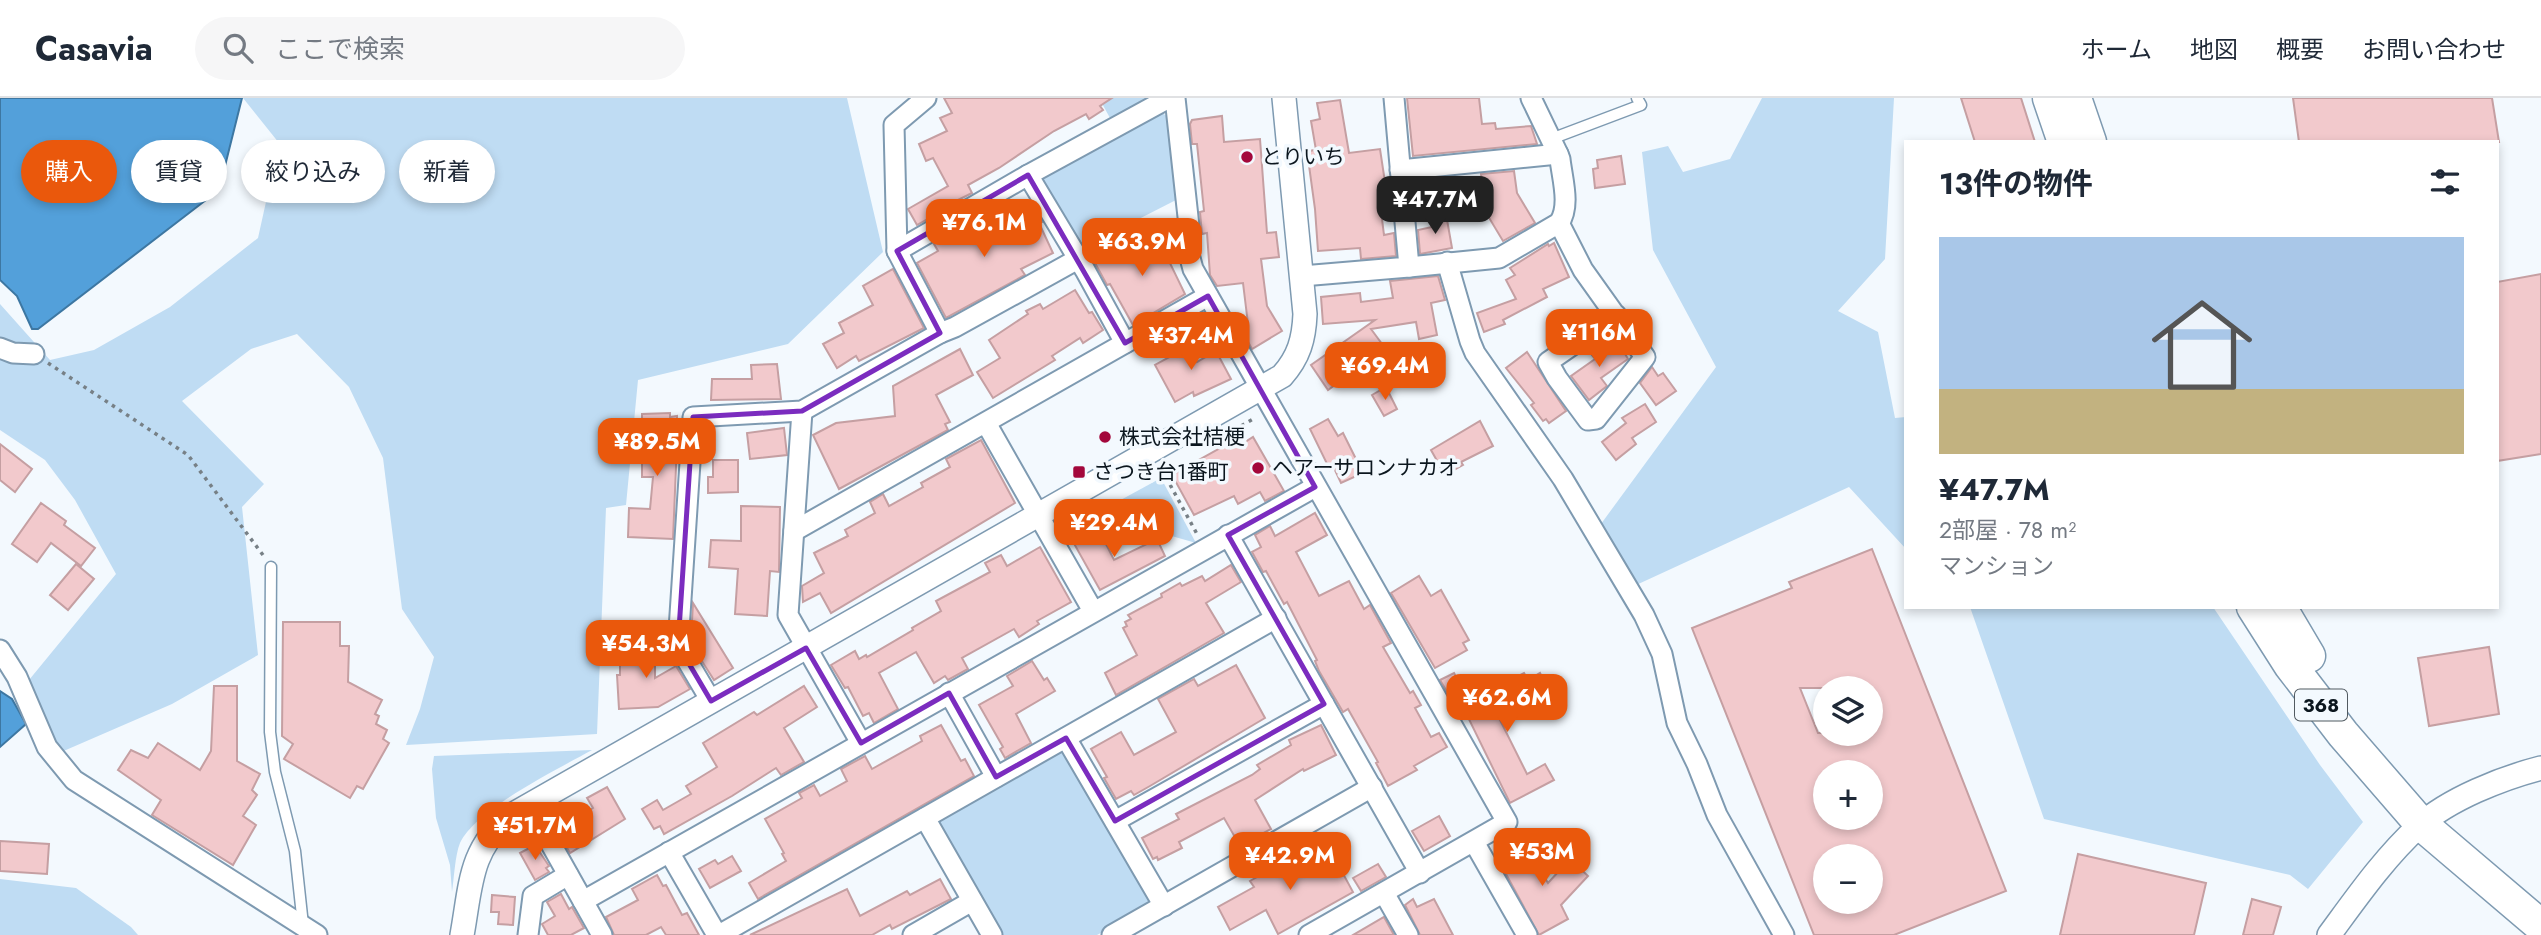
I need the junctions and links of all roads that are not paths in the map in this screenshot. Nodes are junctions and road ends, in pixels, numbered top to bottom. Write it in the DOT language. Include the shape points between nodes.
graph roads {
  1 [pos="926,98"];
  2 [pos="1169,98"];
  3 [pos="1175,98"];
  4 [pos="1284,98"];
  5 [pos="1394,98"];
  6 [pos="1531,98"];
  7 [pos="1637,98"];
  8 [pos="2049,98"];
  9 [pos="2075,98"];
  10 [pos="2063,140"];
  11 [pos="2089,140"];
  12 [pos="1554,146"];
  13 [pos="1401,170"];
  14 [pos="1028,175"];
  15 [pos="1559,223"];
  16 [pos="897,251"];
  17 [pos="1078,259"];
  18 [pos="1447,262"];
  19 [pos="1409,267"];
  20 [pos="1302,276"];
  21 [pos="1208,296"];
  22 [pos="1616,315"];
  23 [pos="940,333"];
  24 [pos="1125,342"];
  25 [pos="0,348"];
  26 [pos="34,354"];
  27 [pos="1261,389"];
  28 [pos="802,411"];
  29 [pos="986,423"];
  30 [pos="1315,486"];
  31 [pos="1039,516"];
  32 [pos="794,531"];
  33 [pos="1228,535"];
  34 [pos="271,567"];
  35 [pos="2254,609"];
  36 [pos="2281,609"];
  37 [pos="1093,611"];
  38 [pos="1276,618"];
  39 [pos="806,648"];
  40 [pos="0,650"];
  41 [pos="949,693"];
  42 [pos="711,701"];
  43 [pos="1324,704"];
  44 [pos="1066,738"];
  45 [pos="861,743"];
  46 [pos="2541,768"];
  47 [pos="996,777"];
  48 [pos="1372,787"];
  49 [pos="2397,797"];
  50 [pos="529,805"];
  51 [pos="925,818"];
  52 [pos="1115,821"];
  53 [pos="2421,824"];
  54 [pos="1474,842"];
  55 [pos="670,852"];
  56 [pos="1420,873"];
  57 [pos="568,875"];
  58 [pos="1384,893"];
  59 [pos="583,901"];
  60 [pos="972,901"];
  61 [pos="1164,906"];
  62 [pos="2541,926"];
  63 [pos="310,930"];
  64 [pos="462,935"];
  65 [pos="528,935"];
  66 [pos="602,935"];
  67 [pos="718,935"];
  68 [pos="913,935"];
  69 [pos="992,935"];
  70 [pos="1112,935"];
  71 [pos="1309,935"];
  72 [pos="1408,935"];
  73 [pos="1528,935"];
  74 [pos="1784,935"];
  75 [pos="2329,935"];
  1 -- 16 [label="street" via="894,125"];
  2 -- 14 [label="street"];
  3 -- 21 [label="street" via="1189,254"];
  4 -- 20 [label="street"];
  5 -- 13 [label="street"];
  6 -- 12 [label="street"];
  7 -- 12 [label="lane" via="1641,106"];
  8 -- 10 [label="highway"];
  9 -- 11 [label="highway"];
  12 -- 13 [label="street"];
  12 -- 15 [label="street" via="1560,159 1565,206"];
  13 -- 19 [label="street"];
  14 -- 16 [label="street"];
  14 -- 17 [label="street"];
  15 -- 18 [label="street" via="1499,258"];
  15 -- 22 [label="street" via="1583,270"];
  16 -- 23 [label="street"];
  17 -- 23 [label="street"];
  17 -- 24 [label="street"];
  18 -- 19 [label="street"];
  18 -- 74 [label="street" via="1475,353 1567,485 1649,623 1677,723 1730,840"];
  19 -- 20 [label="street"];
  20 -- 27 [label="street" via="1305,314 1298,355 1282,376"];
  21 -- 24 [label="street"];
  21 -- 27 [label="street"];
  22 -- 22 [label="street" via="1645,357 1596,419 1588,421 1548,362"];
  23 -- 28 [label="street"];
  24 -- 29 [label="street"];
  25 -- 26 [label="street"];
  27 -- 30 [label="street"];
  27 -- 31 [label="street"];
  28 -- 32 [label="street"];
  28 -- 42 [label="street" via="693,416 678,645"];
  29 -- 31 [label="street"];
  29 -- 32 [label="street"];
  30 -- 33 [label="street"];
  30 -- 54 [label="street" via="1507,822"];
  31 -- 37 [label="street"];
  31 -- 39 [label="street"];
  32 -- 39 [label="street" via="788,615"];
  33 -- 37 [label="street"];
  33 -- 38 [label="street"];
  34 -- 63 [label="lane" via="270,732"];
  35 -- 49 [label="highway, 368" via="2290,665"];
  36 -- 49 [label="highway, 368"];
  37 -- 41 [label="street"];
  38 -- 43 [label="street"];
  38 -- 44 [label="street"];
  39 -- 42 [label="street"];
  39 -- 45 [label="street"];
  40 -- 63 [label="street" via="17,677 47,747 74,780"];
  41 -- 45 [label="street"];
  41 -- 47 [label="street"];
  42 -- 50 [label="street"];
  43 -- 48 [label="street"];
  43 -- 52 [label="street"];
  44 -- 47 [label="street"];
  44 -- 52 [label="street"];
  45 -- 55 [label="street"];
  46 -- 53 [label="street" via="2484,788"];
  47 -- 51 [label="street"];
  48 -- 56 [label="street"];
  48 -- 61 [label="street"];
  49 -- 53 [label="highway, 368"];
  50 -- 57 [label="street"];
  50 -- 64 [label="street" via="499,825 481,849"];
  51 -- 60 [label="street"];
  51 -- 67 [label="street"];
  52 -- 61 [label="street"];
  53 -- 62 [label="highway, 368"];
  53 -- 75 [label="street" via="2388,857"];
  54 -- 56 [label="street"];
  54 -- 73 [label="street"];
  55 -- 59 [label="street"];
  55 -- 67 [label="street"];
  56 -- 58 [label="street"];
  57 -- 59 [label="street"];
  57 -- 65 [label="street" via="533,896"];
  58 -- 71 [label="street"];
  58 -- 72 [label="street"];
  59 -- 66 [label="street"];
  60 -- 68 [label="street"];
  60 -- 69 [label="street"];
  61 -- 70 [label="street"];
}
